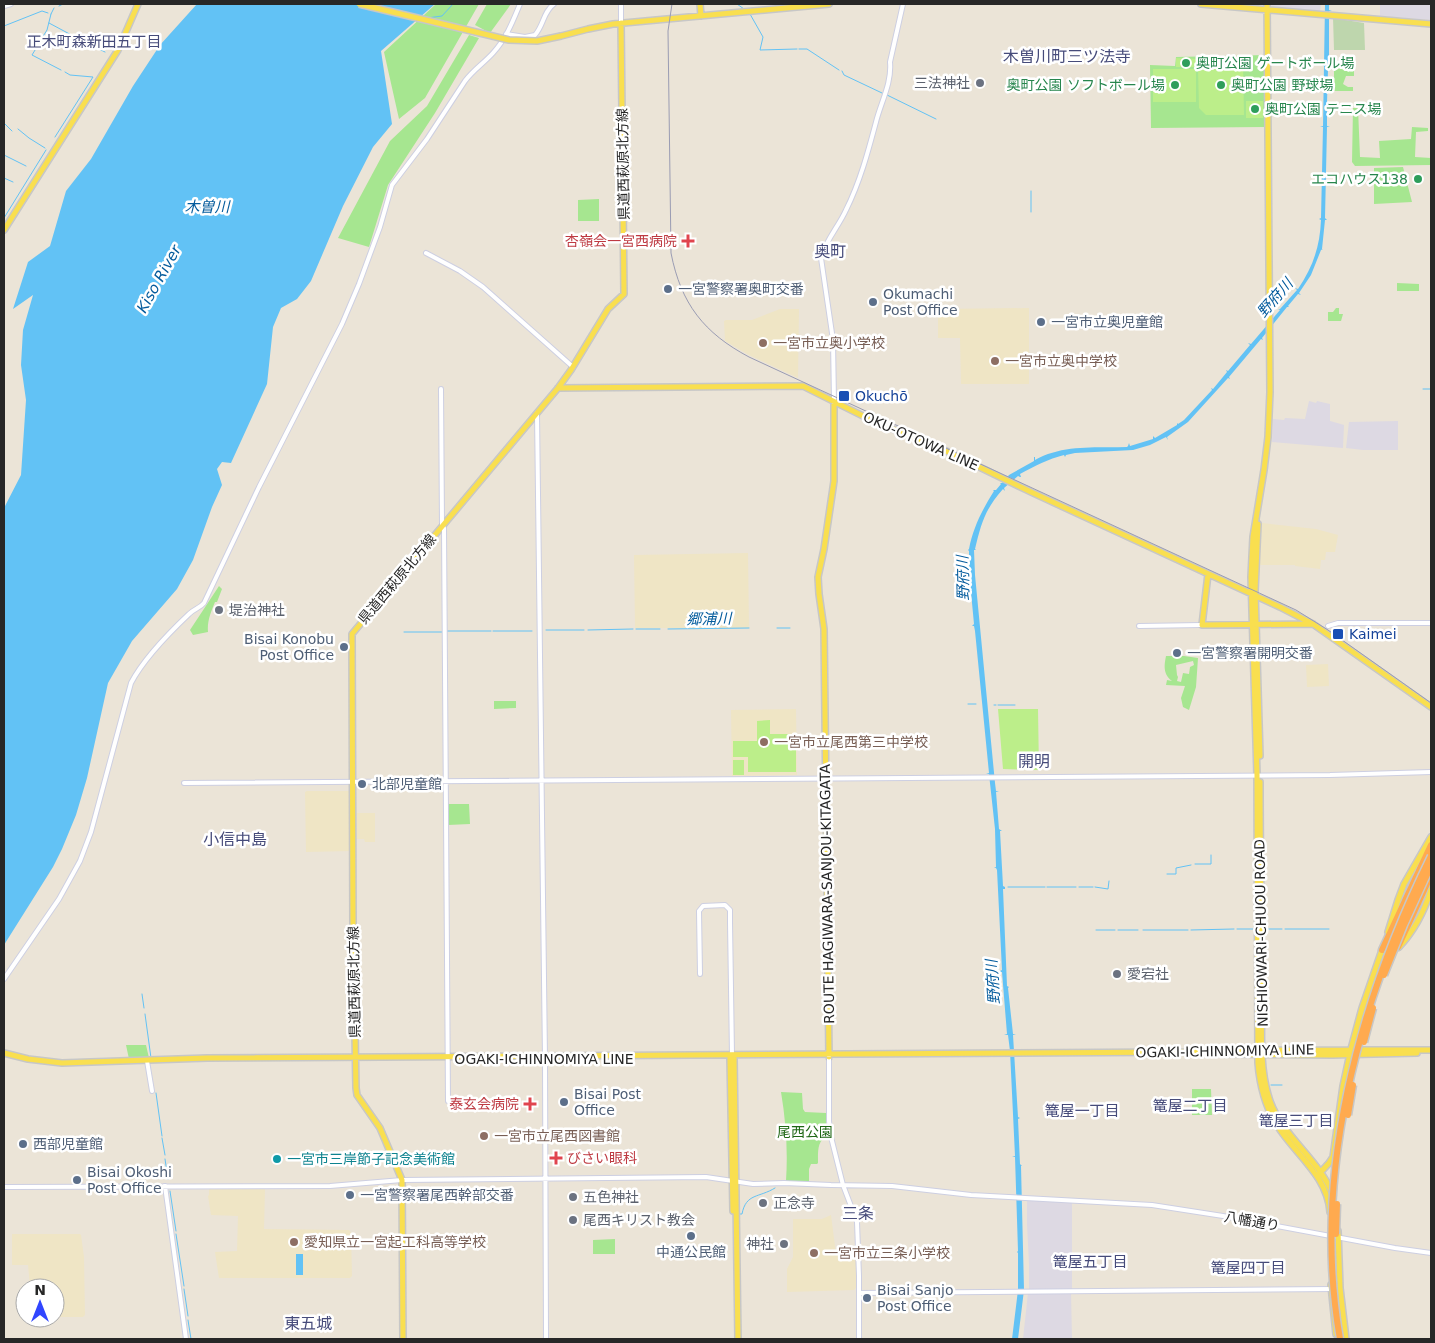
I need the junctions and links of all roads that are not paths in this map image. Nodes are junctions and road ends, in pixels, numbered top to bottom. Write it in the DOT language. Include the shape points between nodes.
graph roads {
  1 [pos="10,4"];
  2 [pos="138,4"];
  3 [pos="358,4"];
  4 [pos="520,4"];
  5 [pos="554,4"];
  6 [pos="621,4"];
  7 [pos="700,4"];
  8 [pos="829,4"];
  9 [pos="902,4"];
  10 [pos="1201,4"];
  11 [pos="4,6"];
  12 [pos="1267,7"];
  13 [pos="701,16"];
  14 [pos="621,23"];
  15 [pos="1431,24"];
  16 [pos="506,34"];
  17 [pos="4,230"];
  18 [pos="426,253"];
  19 [pos="573,367"];
  20 [pos="558,388"];
  21 [pos="441,389"];
  22 [pos="834,402"];
  23 [pos="537,413"];
  24 [pos="442,525"];
  25 [pos="1208,574"];
  26 [pos="1253,594"];
  27 [pos="1431,623"];
  28 [pos="1255,624"];
  29 [pos="1313,624"];
  30 [pos="1202,625"];
  31 [pos="1138,626"];
  32 [pos="1328,626"];
  33 [pos="1431,707"];
  34 [pos="1431,772"];
  35 [pos="1258,775"];
  36 [pos="826,778"];
  37 [pos="542,780"];
  38 [pos="446,781"];
  39 [pos="352,782"];
  40 [pos="184,783"];
  41 [pos="1431,837"];
  42 [pos="1431,844"];
  43 [pos="1431,856"];
  44 [pos="1431,866"];
  45 [pos="1430,877"];
  46 [pos="1431,890"];
  47 [pos="1382,950"];
  48 [pos="1395,953"];
  49 [pos="700,974"];
  50 [pos="4,979"];
  51 [pos="1431,1051"];
  52 [pos="1352,1052"];
  53 [pos="4,1053"];
  54 [pos="1260,1053"];
  55 [pos="828,1055"];
  56 [pos="732,1057"];
  57 [pos="447,1058"];
  58 [pos="545,1058"];
  59 [pos="356,1059"];
  60 [pos="147,1062"];
  61 [pos="152,1091"];
  62 [pos="448,1101"];
  63 [pos="1320,1174"];
  64 [pos="545,1179"];
  65 [pos="402,1180"];
  66 [pos="734,1181"];
  67 [pos="843,1185"];
  68 [pos="165,1186"];
  69 [pos="4,1187"];
  70 [pos="1330,1236"];
  71 [pos="1338,1237"];
  72 [pos="1431,1253"];
  73 [pos="1340,1288"];
  74 [pos="1331,1289"];
  75 [pos="859,1292"];
  76 [pos="186,1339"];
  77 [pos="403,1339"];
  78 [pos="546,1339"];
  79 [pos="736,1339"];
  80 [pos="859,1339"];
  81 [pos="1339,1339"];
  82 [pos="1345,1339"];
  1 -- 11 [label="street"];
  2 -- 17 [label="main road" via="118,50"];
  3 -- 14 [label="main road, bridge" via="510,40 536,41"];
  4 -- 16 [label="street"];
  5 -- 16 [label="street" via="535,35"];
  6 -- 14 [label="street"];
  7 -- 13 [label="main road"];
  8 -- 13 [label="main road"];
  9 -- 22 [label="street" via="887,91 869,151 846,211 821,258 833,340"];
  10 -- 12 [label="main road"];
  12 -- 15 [label="main road"];
  12 -- 26 [label="main road, NISHIOWARI-CHUOU ROAD" via="1270,392 1268,437 1253,537"];
  13 -- 14 [label="main road"];
  14 -- 19 [label="main road, 県道西萩原北方線" via="624,294 608,309"];
  16 -- 50 [label="street" via="494,53 468,77 427,140 392,185 345,317 204,603 179,623 131,683 80,862 59,899"];
  18 -- 19 [label="street" via="483,287"];
  19 -- 20 [label="main road, 県道西萩原北方線"];
  20 -- 22 [label="main road, OKU-OTOWA LINE" via="797,386"];
  20 -- 23 [label="main road, 県道西萩原北方線"];
  21 -- 24 [label="street"];
  22 -- 25 [label="main road, OKU-OTOWA LINE" via="938,447"];
  22 -- 36 [label="main road, ROUTE HAGIWARA-SANJOU-KITAGATA" via="834,481 818,577 824,629"];
  23 -- 24 [label="main road, 県道西萩原北方線"];
  23 -- 37 [label="street"];
  24 -- 38 [label="street"];
  24 -- 39 [label="main road, 県道西萩原北方線" via="352,634"];
  25 -- 26 [label="main road, OKU-OTOWA LINE"];
  25 -- 30 [label="main road"];
  26 -- 28 [label="main road, NISHIOWARI-CHUOU ROAD"];
  26 -- 29 [label="main road, OKU-OTOWA LINE"];
  27 -- 32 [label="street" via="1338,623"];
  28 -- 29 [label="main road"];
  28 -- 30 [label="main road"];
  28 -- 35 [label="main road, NISHIOWARI-CHUOU ROAD"];
  29 -- 33 [label="main road, OKU-OTOWA LINE"];
  30 -- 31 [label="street"];
  34 -- 35 [label="street"];
  35 -- 36 [label="street"];
  35 -- 54 [label="main road, NISHIOWARI-CHUOU ROAD"];
  36 -- 37 [label="street"];
  36 -- 55 [label="main road, ROUTE HAGIWARA-SANJOU-KITAGATA"];
  37 -- 38 [label="street"];
  37 -- 58 [label="street"];
  38 -- 39 [label="street"];
  38 -- 57 [label="street"];
  39 -- 40 [label="street"];
  39 -- 59 [label="main road, 県道西萩原北方線"];
  41 -- 47 [label="main road" via="1404,884"];
  42 -- 47 [label="highway"];
  43 -- 81 [label="highway, bridge" via="1378,979 1345,1104 1332,1218"];
  44 -- 82 [label="highway, bridge" via="1382,979 1359,1058 1350,1105 1337,1219 1337,1278"];
  45 -- 48 [label="highway"];
  46 -- 48 [label="main road" via="1412,933"];
  47 -- 52 [label="main road" via="1362,1008"];
  48 -- 52 [label="main road" via="1376,981"];
  49 -- 56 [label="street" via="699,911 703,906 725,905 730,910"];
  51 -- 52 [label="main road, OGAKI-ICHINNOMIYA LINE"];
  52 -- 54 [label="main road, OGAKI-ICHINNOMIYA LINE"];
  52 -- 63 [label="main road" via="1343,1086 1334,1155"];
  53 -- 60 [label="main road, OGAKI-ICHINNOMIYA LINE" via="62,1062"];
  54 -- 55 [label="main road, OGAKI-ICHINNOMIYA LINE"];
  54 -- 63 [label="main road, NISHIOWARI-CHUOU ROAD" via="1261,1087 1272,1118"];
  55 -- 56 [label="main road, OGAKI-ICHINNOMIYA LINE"];
  55 -- 67 [label="street" via="829,1123"];
  56 -- 58 [label="main road, OGAKI-ICHINNOMIYA LINE"];
  56 -- 66 [label="main road"];
  57 -- 58 [label="main road, OGAKI-ICHINNOMIYA LINE"];
  57 -- 59 [label="main road, OGAKI-ICHINNOMIYA LINE"];
  57 -- 62 [label="street"];
  58 -- 64 [label="street"];
  59 -- 60 [label="main road, OGAKI-ICHINNOMIYA LINE" via="207,1058"];
  59 -- 65 [label="main road, 県道西萩原北方線" via="357,1095 380,1128"];
  60 -- 61 [label="street"];
  63 -- 70 [label="main road, NISHIOWARI-CHUOU ROAD" via="1329,1203"];
  63 -- 71 [label="main road, NISHIOWARI-CHUOU ROAD" via="1329,1186 1335,1204"];
  64 -- 65 [label="street, 八幡通り"];
  64 -- 66 [label="street, 八幡通り" via="697,1177"];
  64 -- 78 [label="street"];
  65 -- 68 [label="street, 八幡通り" via="330,1186"];
  65 -- 77 [label="main road, 県道西萩原北方線"];
  66 -- 67 [label="street, 八幡通り"];
  66 -- 79 [label="main road"];
  67 -- 70 [label="street, 八幡通り" via="1152,1205"];
  67 -- 75 [label="street" via="857,1222"];
  68 -- 69 [label="street, 八幡通り"];
  68 -- 76 [label="street"];
  70 -- 71 [label="street, 八幡通り"];
  70 -- 74 [label="main road, NISHIOWARI-CHUOU ROAD"];
  71 -- 72 [label="street, 八幡通り"];
  71 -- 73 [label="main road, NISHIOWARI-CHUOU ROAD"];
  73 -- 74 [label="street"];
  73 -- 82 [label="main road, NISHIOWARI-CHUOU ROAD"];
  74 -- 75 [label="street"];
  74 -- 81 [label="main road, NISHIOWARI-CHUOU ROAD"];
  75 -- 80 [label="street"];
}
